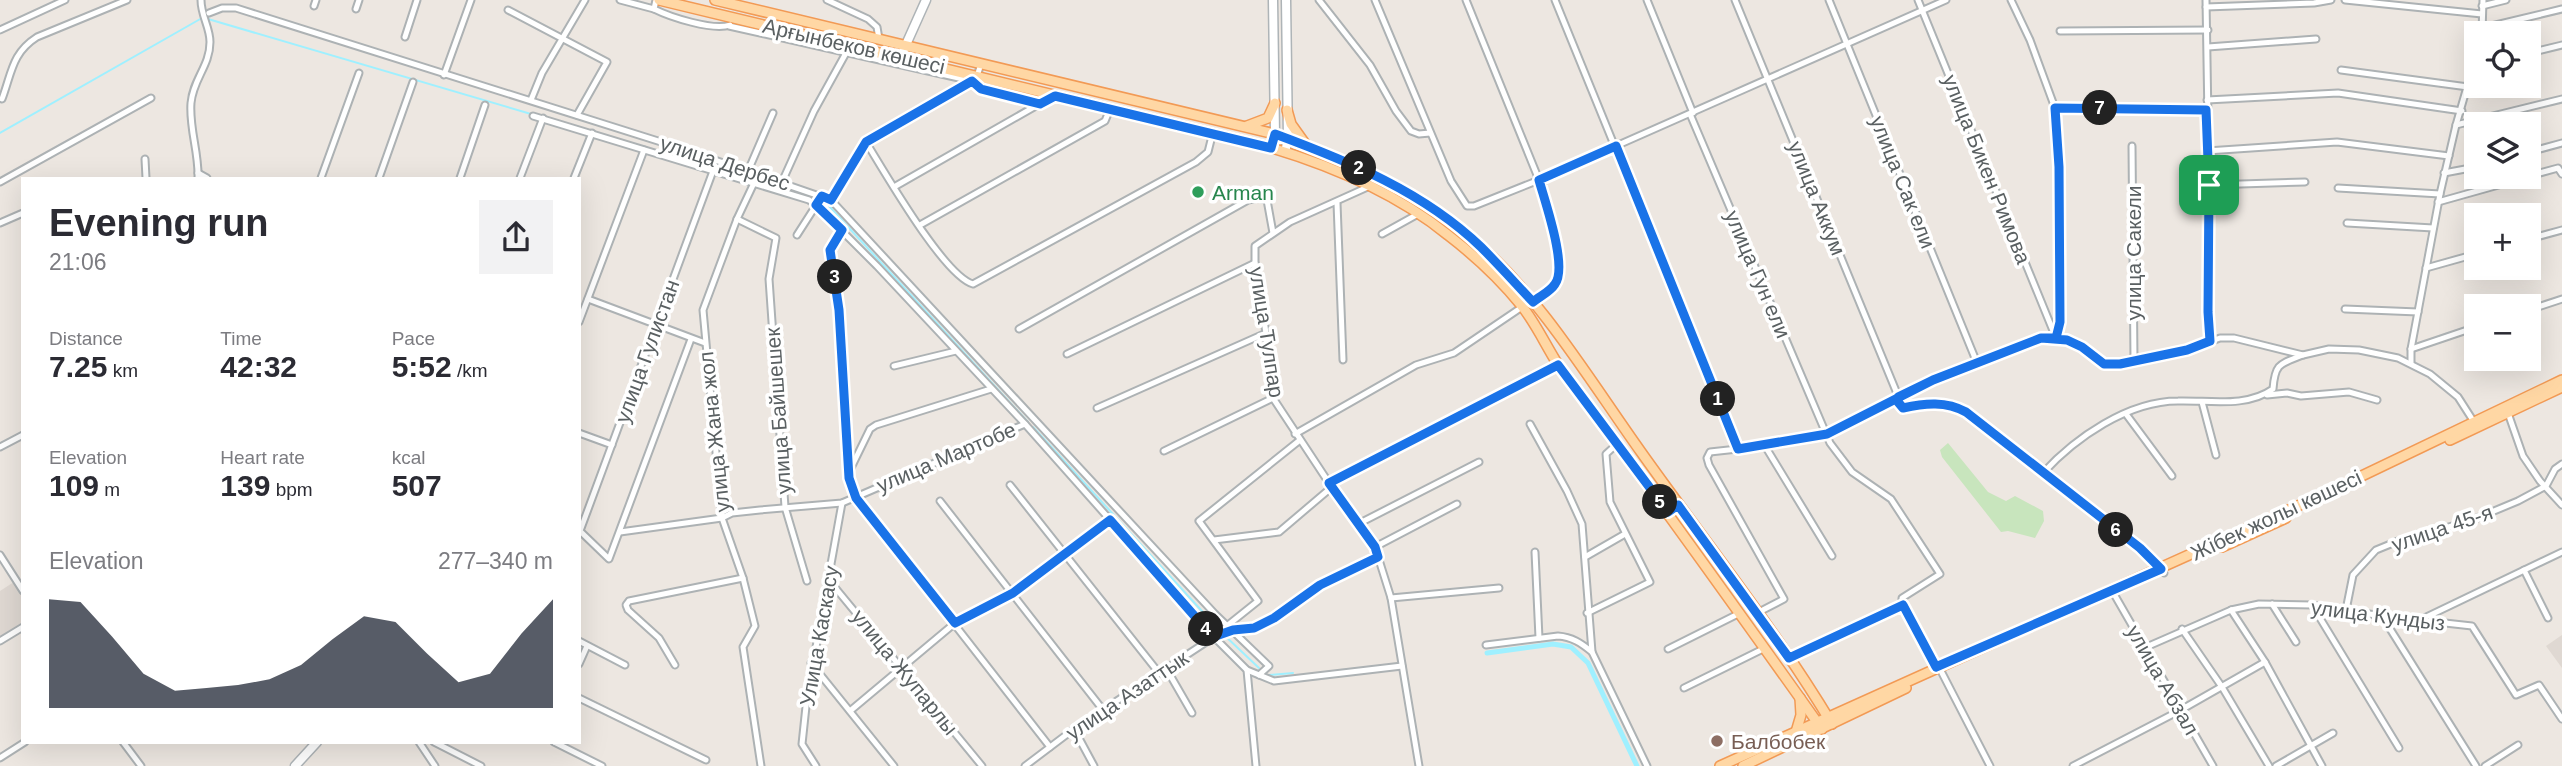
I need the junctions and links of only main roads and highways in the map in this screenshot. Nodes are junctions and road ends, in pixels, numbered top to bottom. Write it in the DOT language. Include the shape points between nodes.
graph roads {
  1 [pos="715,0"];
  2 [pos="926,0"];
  3 [pos="1273,0"];
  4 [pos="1286,0"];
  5 [pos="656,3"];
  6 [pos="905,46"];
  7 [pos="900,58"];
  8 [pos="1275,103"];
  9 [pos="1287,110"];
  10 [pos="1244,126"];
  11 [pos="1275,134"];
  12 [pos="1288,139"];
  13 [pos="1308,146"];
  14 [pos="1271,148"];
  15 [pos="1285,152"];
  16 [pos="2562,380"];
  17 [pos="2562,387"];
  18 [pos="2476,425"];
  19 [pos="1678,505"];
  20 [pos="1668,512"];
  21 [pos="2162,571"];
  22 [pos="1939,669"];
  23 [pos="1799,697"];
  24 [pos="1817,701"];
  25 [pos="1843,710"];
  26 [pos="1830,720"];
  27 [pos="1820,725"];
  28 [pos="1796,732"];
  29 [pos="315,744"];
  30 [pos="295,766"];
  31 [pos="1720,766"];
  32 [pos="1743,766"];
  1 -- 6 [label="main road, Арғынбеков көшесі"];
  2 -- 6 [label="main road"];
  3 -- 8 [label="main road"];
  4 -- 9 [label="main road"];
  5 -- 7 [label="main road, Арғынбеков көшесі"];
  6 -- 7 [label="main road"];
  6 -- 10 [label="main road, Арғынбеков көшесі"];
  7 -- 14 [label="main road, Арғынбеков көшесі"];
  8 -- 10 [label="main road" via="1268,118"];
  8 -- 11 [label="main road"];
  9 -- 12 [label="main road"];
  9 -- 13 [label="main road" via="1291,124"];
  10 -- 11 [label="main road, Арғынбеков көшесі"];
  11 -- 12 [label="main road, Арғынбеков көшесі"];
  11 -- 14 [label="main road"];
  12 -- 13 [label="main road, Арғынбеков көшесі"];
  12 -- 15 [label="main road"];
  13 -- 19 [label="main road, Арғынбеков көшесі" via="1403,190 1480,246 1533,302"];
  14 -- 15 [label="main road, Арғынбеков көшесі"];
  15 -- 20 [label="main road, Арғынбеков көшесі" via="1370,186 1418,214 1447,233 1502,283"];
  16 -- 18 [label="main road, Жібек жолы көшесі"];
  17 -- 18 [label="main road, Жібек жолы көшесі"];
  18 -- 21 [label="main road, Жібек жолы көшесі"];
  19 -- 20 [label="main road"];
  19 -- 24 [label="main road, Арғынбеков көшесі"];
  20 -- 23 [label="main road, Арғынбеков көшесі"];
  21 -- 22 [label="main road, Жібек жолы көшесі"];
  21 -- 22 [label="main road, Жібек жолы көшесі"];
  22 -- 25 [label="main road, Жібек жолы көшесі"];
  22 -- 26 [label="main road, Жібек жолы көшесі"];
  23 -- 27 [label="main road, Арғынбеков көшесі"];
  23 -- 28 [label="main road" via="1801,715"];
  24 -- 25 [label="main road"];
  24 -- 26 [label="main road, Арғынбеков көшесі"];
  25 -- 26 [label="main road, Жібек жолы көшесі"];
  26 -- 27 [label="main road, Жібек жолы көшесі"];
  27 -- 28 [label="main road, Жібек жолы көшесі"];
  27 -- 32 [label="main road, Жібек жолы көшесі"];
  28 -- 31 [label="main road, Жібек жолы көшесі"];
  29 -- 30 [label="main road"];
}
